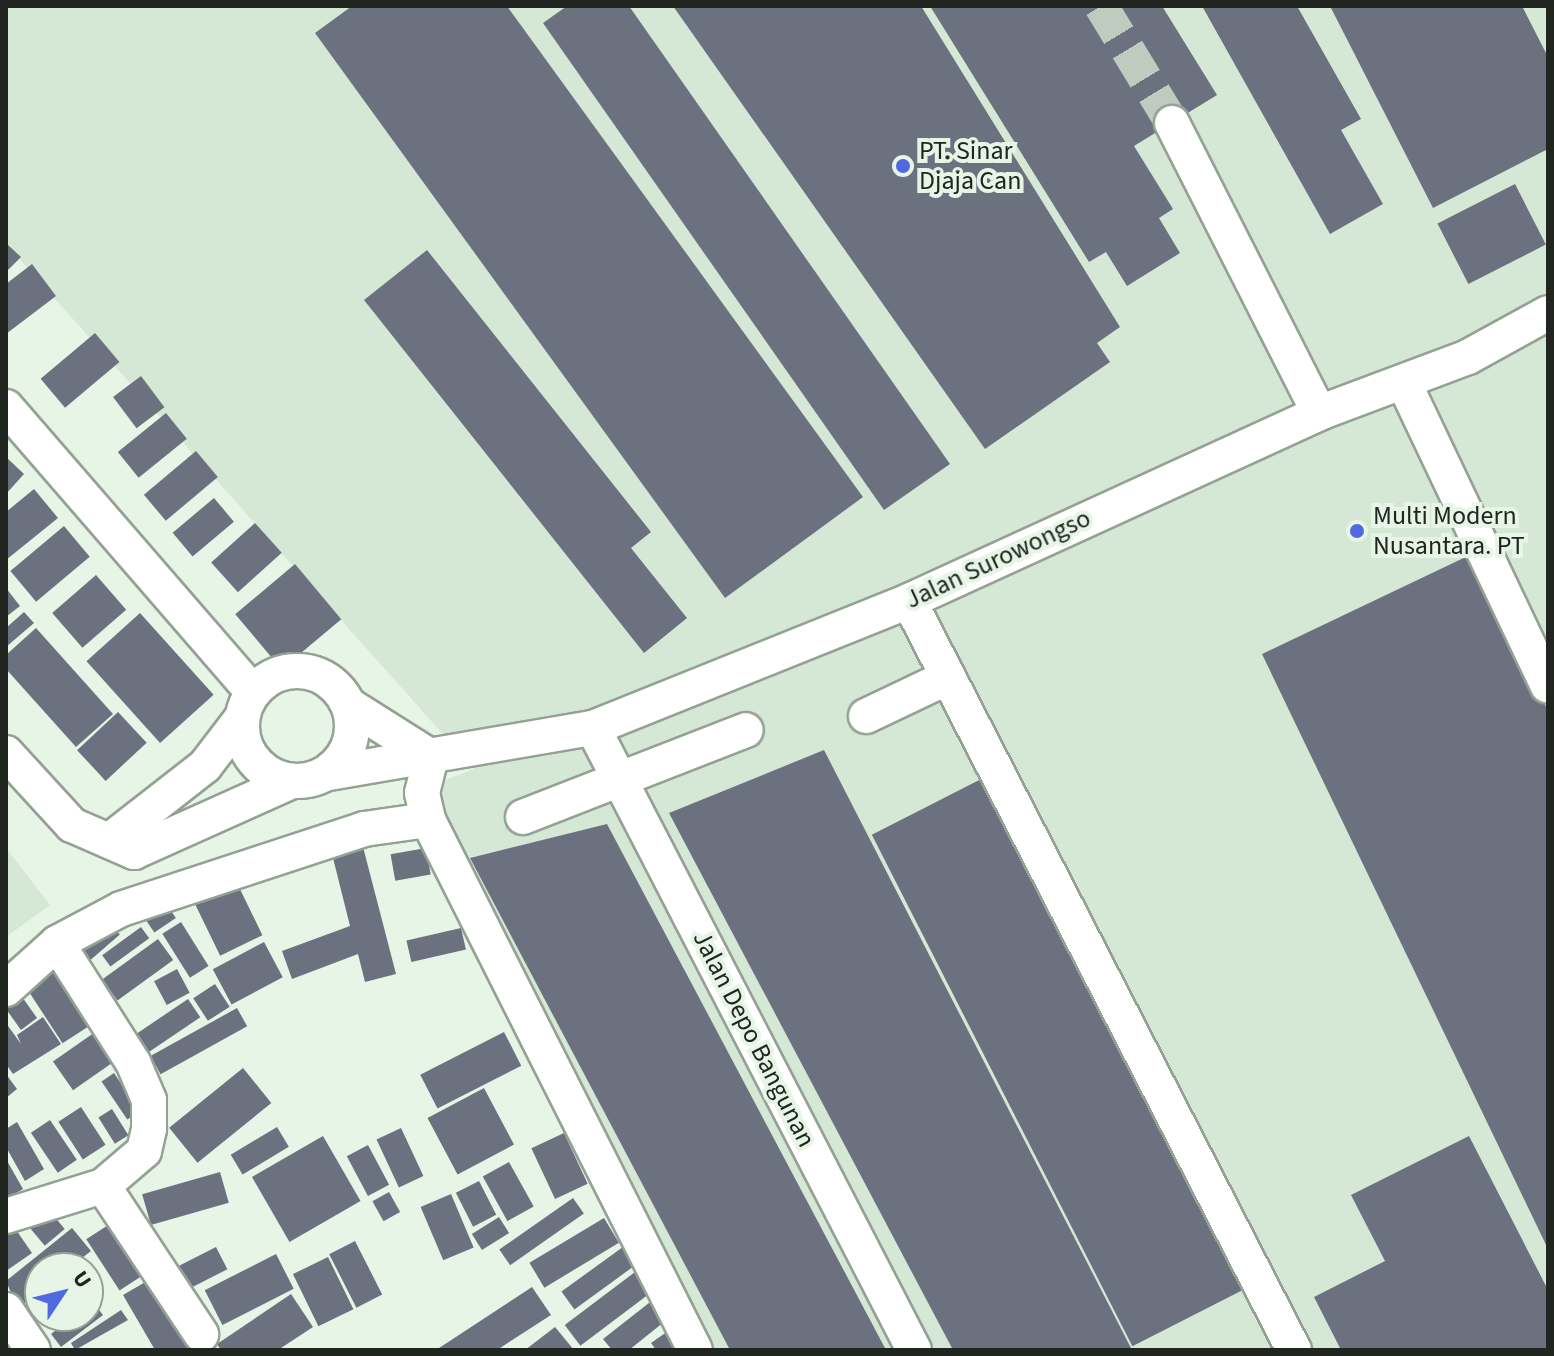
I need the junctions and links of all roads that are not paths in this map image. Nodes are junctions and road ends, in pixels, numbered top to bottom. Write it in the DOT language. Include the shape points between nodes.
graph roads {
  1 [pos="1172,123"];
  2 [pos="1548,313"];
  3 [pos="1404,383"];
  4 [pos="6,407"];
  5 [pos="1319,413"];
  6 [pos="909,601"];
  7 [pos="948,677"];
  8 [pos="1548,686"];
  9 [pos="247,705"];
  10 [pos="349,705"];
  11 [pos="866,716"];
  12 [pos="593,728"];
  13 [pos="746,730"];
  14 [pos="6,753"];
  15 [pos="431,757"];
  16 [pos="329,773"];
  17 [pos="290,782"];
  18 [pos="621,782"];
  19 [pos="523,817"];
  20 [pos="428,820"];
  21 [pos="109,841"];
  22 [pos="57,943"];
  23 [pos="6,989"];
  24 [pos="103,1186"];
  25 [pos="6,1216"];
  26 [pos="6,1310"];
  27 [pos="201,1334"];
  28 [pos="33,1350"];
  29 [pos="695,1350"];
  30 [pos="914,1350"];
  31 [pos="1294,1350"];
  1 -- 5 [label="street"];
  2 -- 3 [label="street, Jalan Surowongso"];
  3 -- 5 [label="street, Jalan Surowongso"];
  3 -- 8 [label="street"];
  4 -- 9 [label="street"];
  5 -- 6 [label="street, Jalan Surowongso"];
  6 -- 7 [label="street"];
  6 -- 12 [label="street, Jalan Surowongso"];
  7 -- 11 [label="street"];
  7 -- 31 [label="street"];
  9 -- 10 [label="street" via="276,674 305,670 332,681"];
  9 -- 17 [label="street" via="245,748 263,771"];
  9 -- 21 [label="street" via="205,766"];
  10 -- 15 [label="street"];
  10 -- 16 [label="street" via="353,730 346,755"];
  12 -- 15 [label="street, Jalan Surowongso"];
  12 -- 18 [label="street, Jalan Depo Bangunan"];
  13 -- 18 [label="street"];
  14 -- 21 [label="street" via="72,825"];
  15 -- 16 [label="street, Jalan Surowongso"];
  15 -- 20 [label="street" via="422,793"];
  16 -- 17 [label="street"];
  17 -- 21 [label="street" via="175,839 134,852"];
  18 -- 19 [label="street"];
  18 -- 30 [label="street, Jalan Depo Bangunan"];
  20 -- 22 [label="street" via="282,854 121,909"];
  20 -- 29 [label="street"];
  22 -- 23 [label="street"];
  22 -- 24 [label="street" via="149,1100 144,1151"];
  24 -- 25 [label="street"];
  24 -- 27 [label="street"];
  26 -- 28 [label="street"];
}
